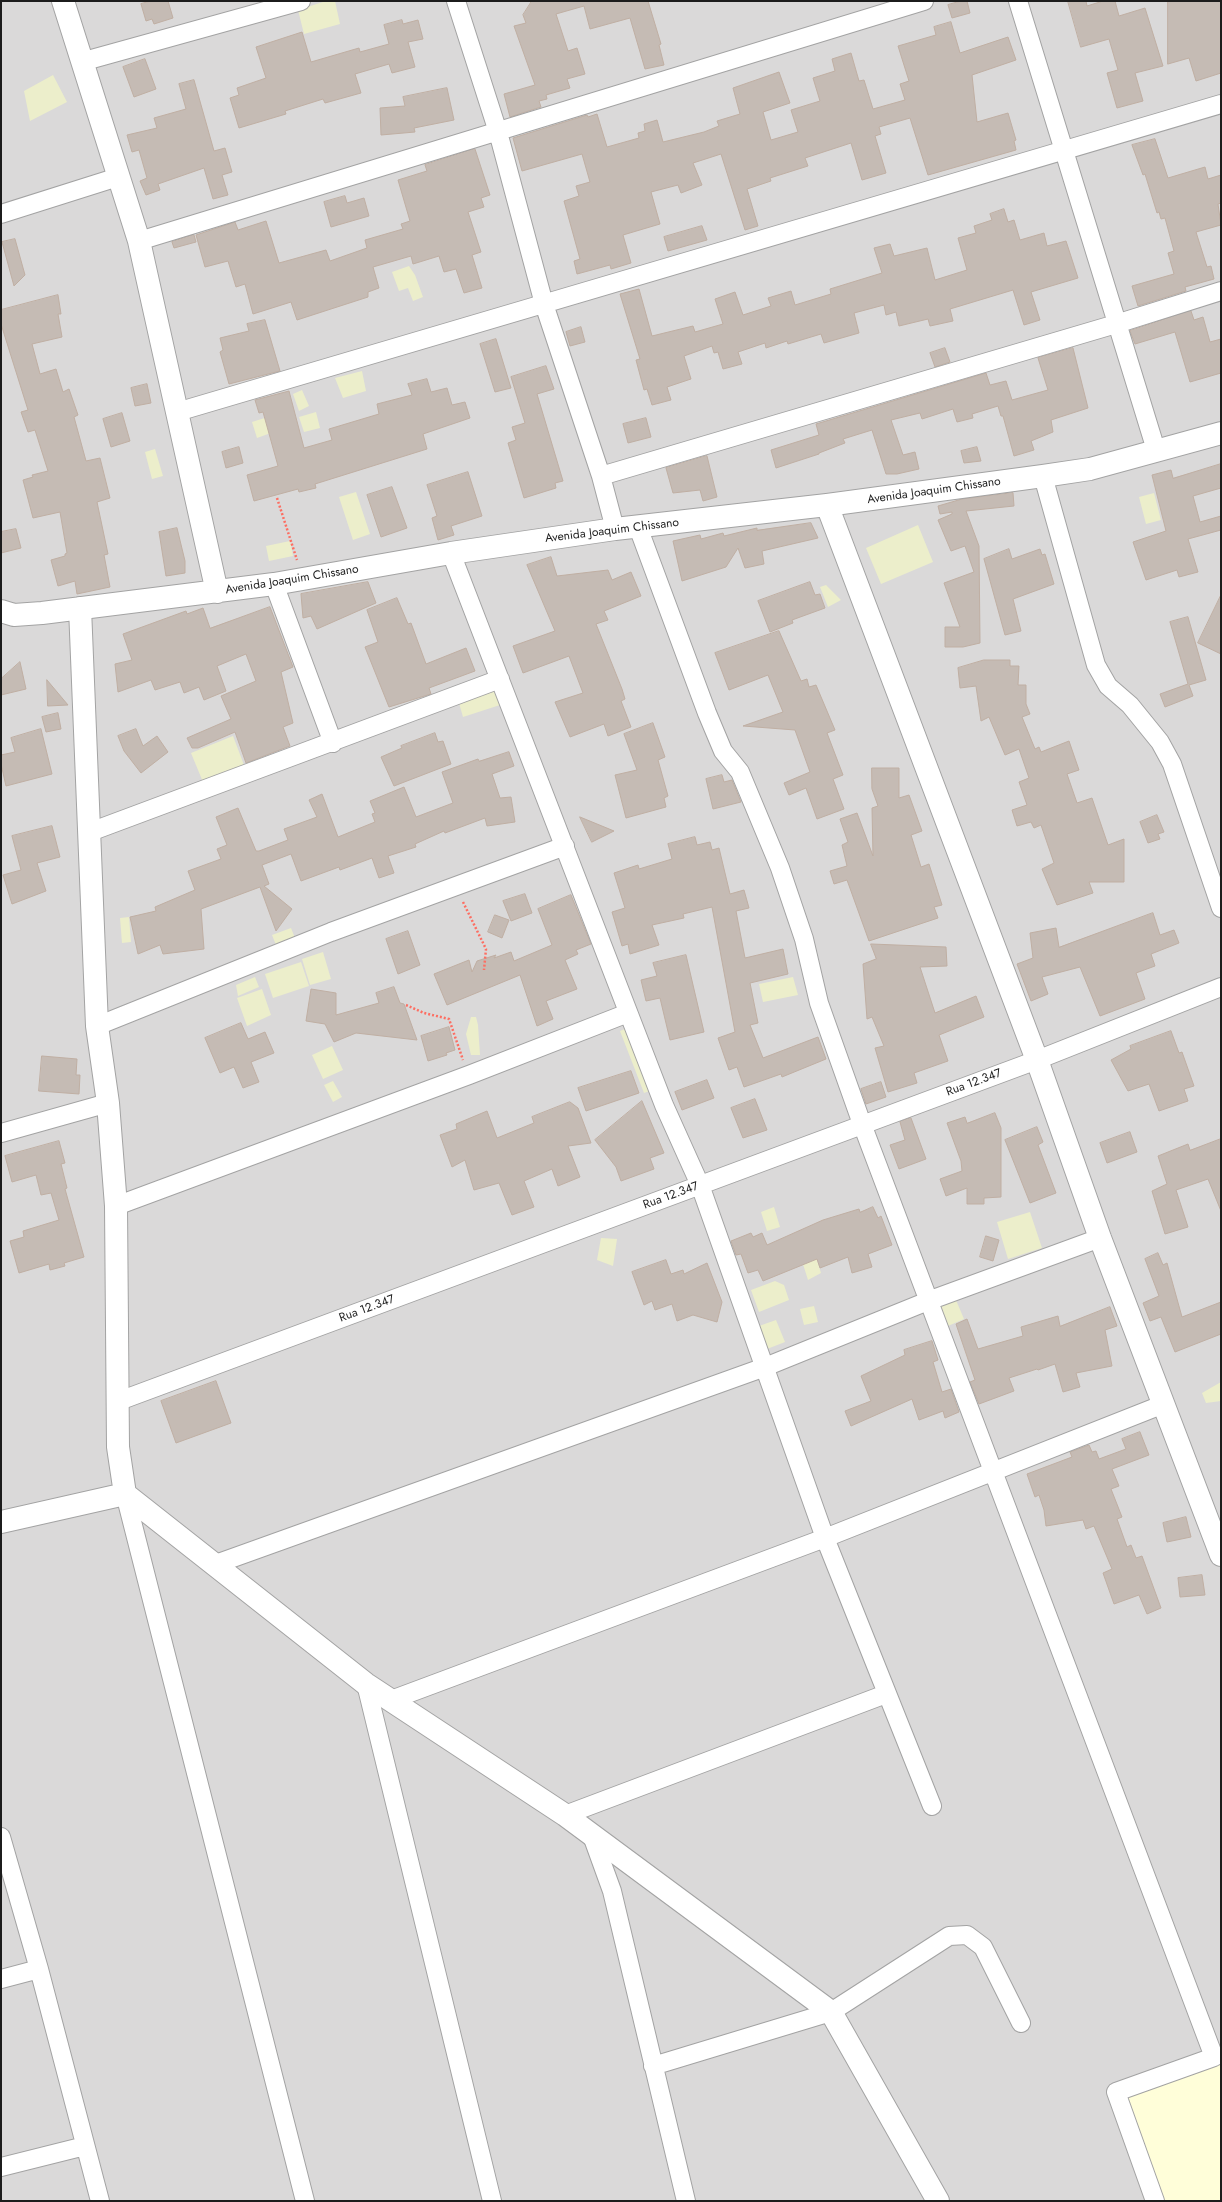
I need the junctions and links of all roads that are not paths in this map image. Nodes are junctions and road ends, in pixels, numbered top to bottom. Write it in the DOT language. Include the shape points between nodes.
graph roads {
  1 [pos="63,1"];
  2 [pos="300,1"];
  3 [pos="456,1"];
  4 [pos="924,1"];
  5 [pos="1018,1"];
  6 [pos="81,62"];
  7 [pos="1221,104"];
  8 [pos="498,132"];
  9 [pos="1065,150"];
  10 [pos="118,177"];
  11 [pos="1,214"];
  12 [pos="139,241"];
  13 [pos="1221,291"];
  14 [pos="544,304"];
  15 [pos="1116,324"];
  16 [pos="177,412"];
  17 [pos="1221,433"];
  18 [pos="1156,450"];
  19 [pos="601,476"];
  20 [pos="1043,476"];
  21 [pos="827,505"];
  22 [pos="638,528"];
  23 [pos="615,529"];
  24 [pos="451,553"];
  25 [pos="274,584"];
  26 [pos="217,592"];
  27 [pos="80,608"];
  28 [pos="1,611"];
  29 [pos="500,679"];
  30 [pos="333,743"];
  31 [pos="90,832"];
  32 [pos="565,846"];
  33 [pos="1221,908"];
  34 [pos="1221,987"];
  35 [pos="628,1013"];
  36 [pos="97,1026"];
  37 [pos="1037,1060"];
  38 [pos="108,1103"];
  39 [pos="862,1124"];
  40 [pos="1,1133"];
  41 [pos="700,1185"];
  42 [pos="116,1206"];
  43 [pos="1100,1238"];
  44 [pos="928,1301"];
  45 [pos="765,1367"];
  46 [pos="119,1401"];
  47 [pos="1164,1404"];
  48 [pos="991,1471"];
  49 [pos="126,1494"];
  50 [pos="1,1522"];
  51 [pos="825,1538"];
  52 [pos="1221,1555"];
  53 [pos="213,1565"];
  54 [pos="366,1684"];
  55 [pos="886,1694"];
  56 [pos="391,1700"];
  57 [pos="932,1806"];
  58 [pos="565,1814"];
  59 [pos="591,1833"];
  60 [pos="1,1837"];
  61 [pos="39,1969"];
  62 [pos="1,1979"];
  63 [pos="831,2012"];
  64 [pos="1021,2023"];
  65 [pos="653,2066"];
  66 [pos="85,2146"];
  67 [pos="1,2167"];
  68 [pos="100,2201"];
  69 [pos="305,2201"];
  70 [pos="492,2201"];
  71 [pos="686,2201"];
  72 [pos="938,2201"];
  73 [pos="1155,2201"];
  1 -- 6 [label="street"];
  2 -- 6 [label="street"];
  3 -- 8 [label="street"];
  4 -- 8 [label="street"];
  5 -- 9 [label="street"];
  6 -- 10 [label="street"];
  7 -- 9 [label="street"];
  8 -- 12 [label="street"];
  8 -- 14 [label="street"];
  9 -- 14 [label="street"];
  9 -- 15 [label="street"];
  10 -- 11 [label="street"];
  10 -- 12 [label="street"];
  12 -- 16 [label="street"];
  13 -- 15 [label="street"];
  14 -- 16 [label="street"];
  14 -- 19 [label="street"];
  15 -- 18 [label="street"];
  15 -- 19 [label="street"];
  16 -- 26 [label="street"];
  17 -- 18 [label="street, Avenida Joaquim Chissano"];
  18 -- 20 [label="street, Avenida Joaquim Chissano" via="1090,469"];
  19 -- 23 [label="street"];
  20 -- 21 [label="street, Avenida Joaquim Chissano"];
  20 -- 33 [label="street" via="1096,665 1108,686 1130,705 1160,742 1172,764"];
  21 -- 22 [label="street, Avenida Joaquim Chissano"];
  21 -- 37 [label="street"];
  22 -- 23 [label="street, Avenida Joaquim Chissano"];
  22 -- 39 [label="street" via="707,713 723,751 740,772 780,868 804,939 819,1003"];
  23 -- 24 [label="street, Avenida Joaquim Chissano"];
  24 -- 25 [label="street, Avenida Joaquim Chissano"];
  24 -- 29 [label="street"];
  25 -- 26 [label="street, Avenida Joaquim Chissano"];
  25 -- 30 [label="street"];
  26 -- 27 [label="street, Avenida Joaquim Chissano"];
  27 -- 28 [label="street, Avenida Joaquim Chissano" via="14,615"];
  27 -- 31 [label="street"];
  29 -- 30 [label="street"];
  29 -- 32 [label="street"];
  30 -- 31 [label="street"];
  31 -- 36 [label="street"];
  32 -- 35 [label="street"];
  32 -- 36 [label="street" via="331,932"];
  34 -- 37 [label="street, Rua 12.347"];
  35 -- 41 [label="street" via="664,1105"];
  35 -- 42 [label="street"];
  36 -- 38 [label="street"];
  37 -- 39 [label="street, Rua 12.347"];
  37 -- 43 [label="street"];
  38 -- 40 [label="street"];
  38 -- 42 [label="street"];
  39 -- 41 [label="street, Rua 12.347"];
  39 -- 44 [label="street"];
  41 -- 45 [label="street"];
  41 -- 46 [label="street, Rua 12.347"];
  42 -- 46 [label="street"];
  43 -- 44 [label="street"];
  43 -- 47 [label="street"];
  44 -- 45 [label="street"];
  44 -- 48 [label="street"];
  45 -- 51 [label="street"];
  45 -- 53 [label="street"];
  46 -- 49 [label="street" via="118,1447"];
  47 -- 48 [label="street"];
  47 -- 52 [label="street"];
  48 -- 51 [label="street"];
  48 -- 73 [label="street" via="1214,2057 1116,2092"];
  49 -- 50 [label="street"];
  49 -- 53 [label="street"];
  49 -- 69 [label="street"];
  51 -- 55 [label="street"];
  51 -- 56 [label="street"];
  53 -- 54 [label="street"];
  54 -- 56 [label="street"];
  54 -- 70 [label="street"];
  55 -- 57 [label="street"];
  55 -- 58 [label="street"];
  56 -- 58 [label="street"];
  58 -- 59 [label="street"];
  59 -- 63 [label="street"];
  59 -- 65 [label="street" via="612,1890"];
  60 -- 61 [label="street"];
  61 -- 62 [label="street"];
  61 -- 66 [label="street"];
  63 -- 64 [label="street" via="949,1936 967,1934 983,1947"];
  63 -- 65 [label="street"];
  63 -- 72 [label="street"];
  65 -- 71 [label="street"];
  66 -- 67 [label="street"];
  66 -- 68 [label="street"];
}
